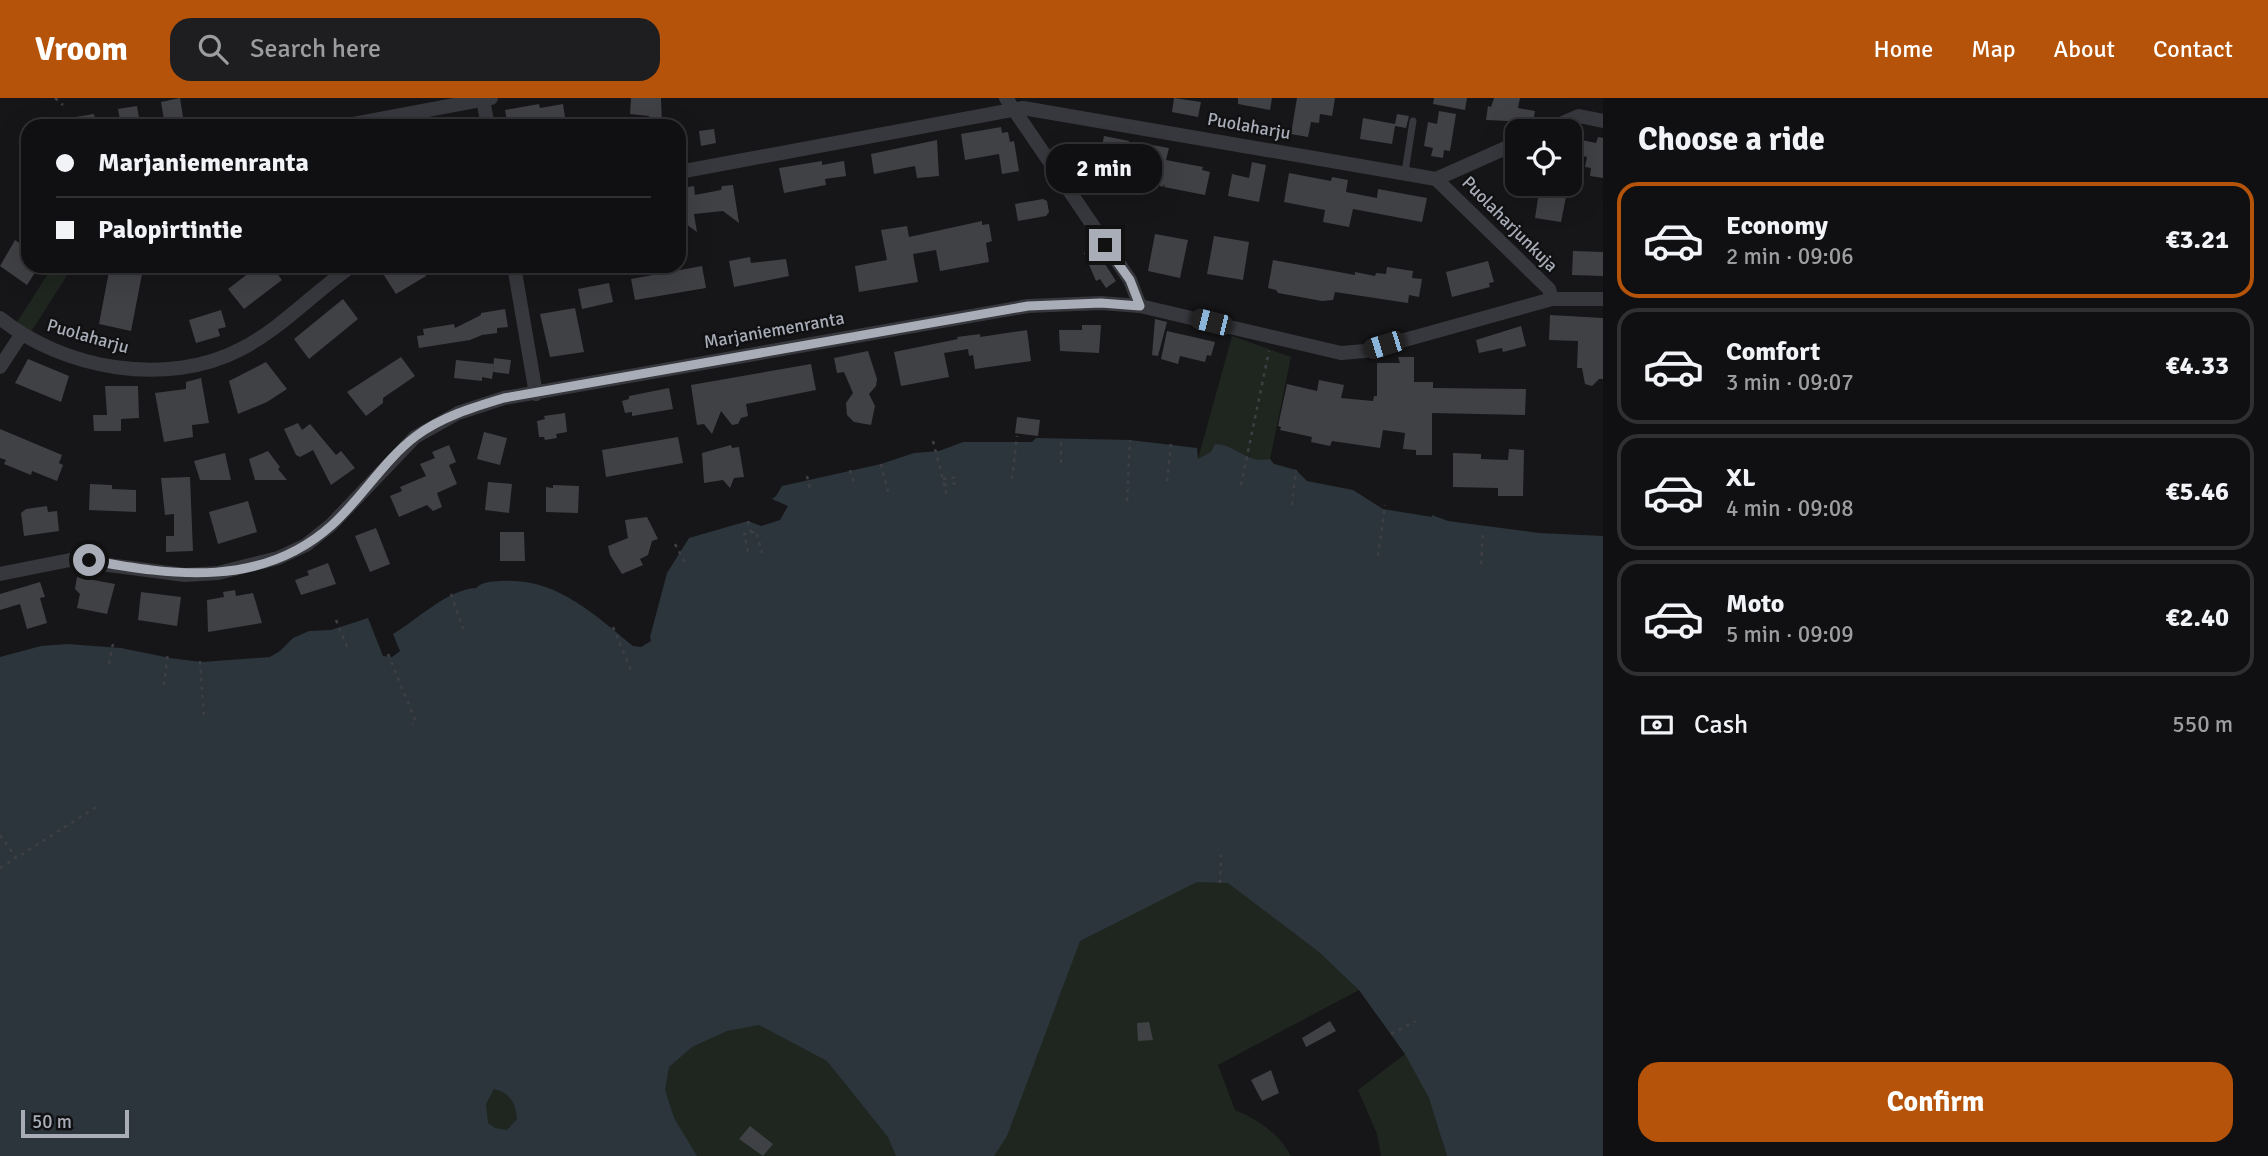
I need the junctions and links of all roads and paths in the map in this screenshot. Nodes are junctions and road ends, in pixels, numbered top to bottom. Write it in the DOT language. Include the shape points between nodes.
graph roads {
  1 [pos="55,98"];
  2 [pos="487,99"];
  3 [pos="1009,103"];
  4 [pos="63,105"];
  5 [pos="380,119"];
  6 [pos="488,119"];
  7 [pos="1572,119"];
  8 [pos="1413,121"];
  9 [pos="1603,121"];
  10 [pos="1505,148"];
  11 [pos="686,171"];
  12 [pos="1405,172"];
  13 [pos="1436,179"];
  14 [pos="343,273"];
  15 [pos="515,273"];
  16 [pos="1552,299"];
  17 [pos="1603,299"];
  18 [pos="1140,306"];
  19 [pos="0,318"];
  20 [pos="21,335"];
  21 [pos="1273,338"];
  22 [pos="0,367"];
  23 [pos="536,394"];
  24 [pos="1017,436"];
  25 [pos="1061,438"];
  26 [pos="1130,440"];
  27 [pos="933,441"];
  28 [pos="1171,444"];
  29 [pos="1061,463"];
  30 [pos="881,464"];
  31 [pos="850,470"];
  32 [pos="1296,470"];
  33 [pos="807,476"];
  34 [pos="957,477"];
  35 [pos="943,479"];
  36 [pos="1012,479"];
  37 [pos="1167,481"];
  38 [pos="958,483"];
  39 [pos="944,485"];
  40 [pos="1241,485"];
  41 [pos="855,487"];
  42 [pos="811,492"];
  43 [pos="888,492"];
  44 [pos="947,496"];
  45 [pos="1127,500"];
  46 [pos="1292,505"];
  47 [pos="1385,505"];
  48 [pos="748,521"];
  49 [pos="1483,532"];
  50 [pos="751,533"];
  51 [pos="675,544"];
  52 [pos="762,553"];
  53 [pos="749,556"];
  54 [pos="1378,556"];
  55 [pos="1481,564"];
  56 [pos="687,566"];
  57 [pos="0,574"];
  58 [pos="451,594"];
  59 [pos="337,620"];
  60 [pos="612,627"];
  61 [pos="463,629"];
  62 [pos="113,644"];
  63 [pos="348,649"];
  64 [pos="167,652"];
  65 [pos="388,654"];
  66 [pos="200,661"];
  67 [pos="109,664"];
  68 [pos="632,673"];
  69 [pos="164,685"];
  70 [pos="204,718"];
  71 [pos="412,724"];
  72 [pos="97,806"];
  73 [pos="0,835"];
  74 [pos="1221,855"];
  75 [pos="16,858"];
  76 [pos="0,868"];
  77 [pos="1220,883"];
  78 [pos="1416,1021"];
  79 [pos="1391,1034"];
  1 -- 4 [label="path"];
  2 -- 5 [label="street"];
  2 -- 6 [label="street"];
  3 -- 11 [label="street, Puolaharju"];
  3 -- 12 [label="street, Puolaharju"];
  3 -- 18 [label="street" via="1130,280"];
  7 -- 9 [label="street"];
  8 -- 12 [label="lane"];
  10 -- 13 [label="street"];
  12 -- 13 [label="street, Puolaharju"];
  13 -- 16 [label="street, Puolaharjunkuja" via="1549,289"];
  14 -- 20 [label="street, Puolaharju" via="241,349 186,366 155,370 111,366"];
  15 -- 23 [label="street"];
  16 -- 17 [label="street, Marjaniemenranta"];
  16 -- 21 [label="street, Marjaniemenranta" via="1365,351 1341,353"];
  18 -- 21 [label="street, Marjaniemenranta"];
  18 -- 23 [label="street, Marjaniemenranta" via="1028,306"];
  19 -- 20 [label="street, Puolaharju"];
  20 -- 22 [label="street"];
  21 -- 40 [label="path"];
  23 -- 57 [label="street, Marjaniemenranta" via="477,406 415,436 331,525 306,545 278,558 218,573 185,575 70,560"];
  24 -- 36 [label="path"];
  25 -- 29 [label="path"];
  26 -- 45 [label="path"];
  27 -- 35 [label="path"];
  28 -- 37 [label="path"];
  30 -- 43 [label="path"];
  31 -- 41 [label="path"];
  32 -- 46 [label="path"];
  33 -- 42 [label="path"];
  34 -- 35 [label="path"];
  35 -- 39 [label="path"];
  38 -- 39 [label="path"];
  39 -- 44 [label="path"];
  47 -- 54 [label="path"];
  48 -- 50 [label="path"];
  49 -- 55 [label="path"];
  50 -- 52 [label="path" via="756,531"];
  50 -- 53 [label="path" via="744,534"];
  51 -- 56 [label="path"];
  58 -- 61 [label="path"];
  59 -- 63 [label="path"];
  60 -- 68 [label="path"];
  62 -- 67 [label="path"];
  64 -- 69 [label="path"];
  65 -- 71 [label="path" via="416,722"];
  66 -- 70 [label="path"];
  72 -- 75 [label="path"];
  73 -- 75 [label="path"];
  74 -- 77 [label="path"];
  75 -- 76 [label="path"];
  78 -- 79 [label="path"];
}
